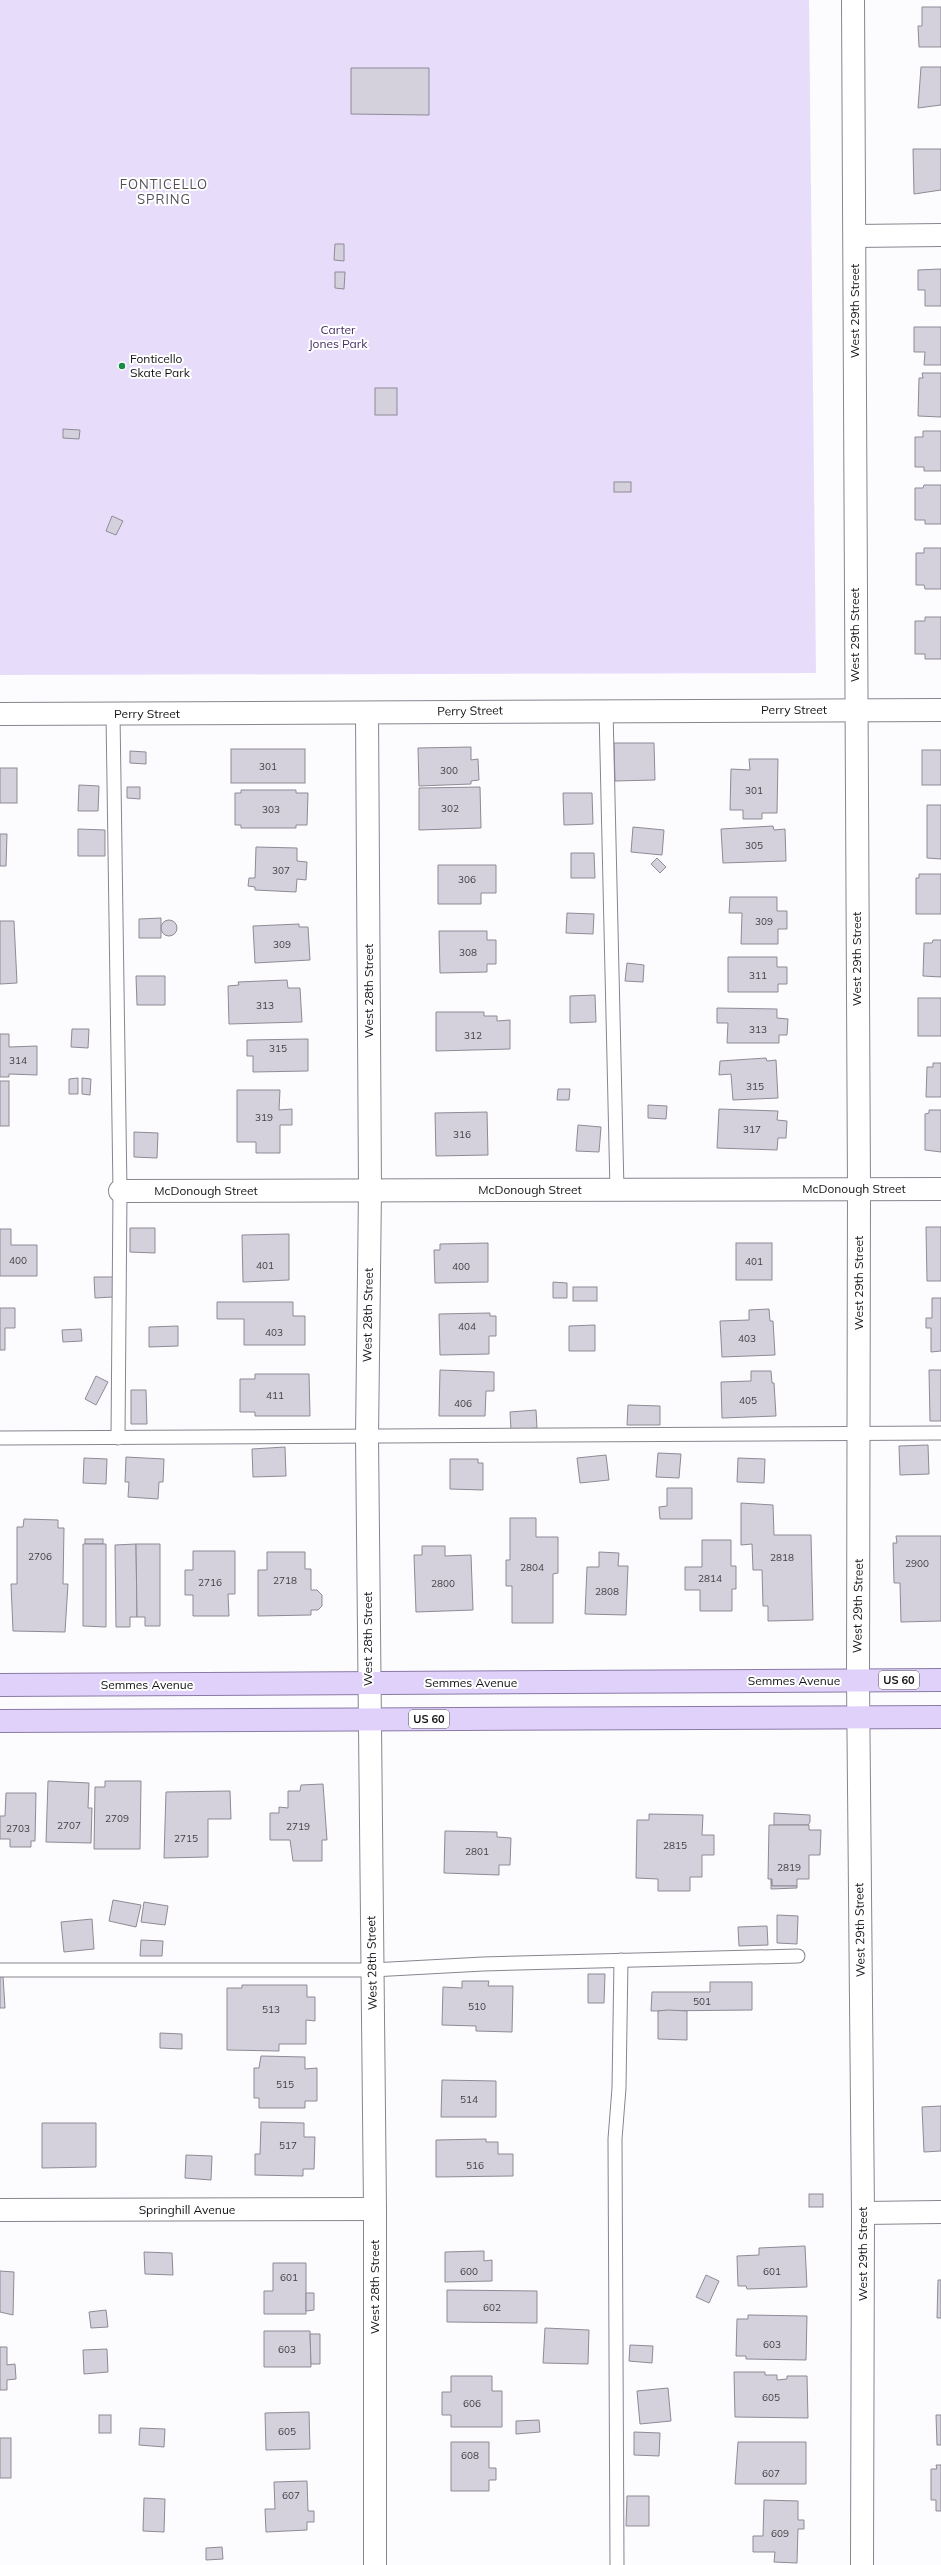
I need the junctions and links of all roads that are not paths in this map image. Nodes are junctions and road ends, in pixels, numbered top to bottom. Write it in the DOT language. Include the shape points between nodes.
graph roads {
  1 [pos="853,0"];
  2 [pos="941,235"];
  3 [pos="855,236"];
  4 [pos="606,710"];
  5 [pos="855,710"];
  6 [pos="941,710"];
  7 [pos="367,712"];
  8 [pos="0,714"];
  9 [pos="113,714"];
  10 [pos="941,1189"];
  11 [pos="370,1190"];
  12 [pos="617,1190"];
  13 [pos="859,1190"];
  14 [pos="120,1191"];
  15 [pos="860,1433"];
  16 [pos="941,1433"];
  17 [pos="367,1437"];
  18 [pos="0,1438"];
  19 [pos="118,1438"];
  20 [pos="858,1680"];
  21 [pos="941,1680"];
  22 [pos="368,1684"];
  23 [pos="0,1685"];
  24 [pos="858,1717"];
  25 [pos="941,1717"];
  26 [pos="369,1719"];
  27 [pos="0,1721"];
  28 [pos="798,1956"];
  29 [pos="621,1960"];
  30 [pos="0,1970"];
  31 [pos="372,1970"];
  32 [pos="375,2209"];
  33 [pos="0,2210"];
  34 [pos="863,2212"];
  35 [pos="941,2212"];
  36 [pos="375,2565"];
  37 [pos="617,2565"];
  38 [pos="862,2565"];
  1 -- 3 [label="street, West 29th Street"];
  2 -- 3 [label="street"];
  3 -- 5 [label="street, West 29th Street"];
  4 -- 5 [label="street, Perry Street"];
  4 -- 7 [label="street, Perry Street"];
  4 -- 12 [label="lane"];
  5 -- 6 [label="street, Perry Street"];
  5 -- 13 [label="street, West 29th Street"];
  7 -- 9 [label="street, Perry Street"];
  7 -- 11 [label="street, West 28th Street"];
  8 -- 9 [label="street, Perry Street"];
  9 -- 14 [label="lane"];
  10 -- 13 [label="street, McDonough Street"];
  11 -- 12 [label="street, McDonough Street"];
  11 -- 14 [label="street, McDonough Street"];
  11 -- 17 [label="street, West 28th Street"];
  12 -- 13 [label="street, McDonough Street"];
  13 -- 15 [label="street, West 29th Street"];
  14 -- 19 [label="lane"];
  15 -- 16 [label="lane"];
  15 -- 17 [label="lane"];
  15 -- 20 [label="street, West 29th Street"];
  17 -- 19 [label="lane"];
  17 -- 22 [label="street, West 28th Street"];
  18 -- 19 [label="lane"];
  20 -- 21 [label="main road, Semmes Avenue / US 60"];
  20 -- 22 [label="main road, Semmes Avenue / US 60"];
  20 -- 24 [label="street, West 29th Street"];
  22 -- 23 [label="main road, Semmes Avenue / US 60"];
  22 -- 26 [label="street, West 28th Street"];
  24 -- 25 [label="main road, US 60"];
  24 -- 26 [label="main road, US 60"];
  24 -- 34 [label="street, West 29th Street"];
  26 -- 27 [label="main road, US 60"];
  26 -- 31 [label="street, West 28th Street"];
  28 -- 29 [label="lane"];
  29 -- 31 [label="lane"];
  29 -- 37 [label="lane" via="615,2139"];
  30 -- 31 [label="lane"];
  31 -- 32 [label="street, West 28th Street"];
  32 -- 33 [label="street, Springhill Avenue"];
  32 -- 36 [label="street, West 28th Street"];
  34 -- 35 [label="street"];
  34 -- 38 [label="street, West 29th Street"];
}
